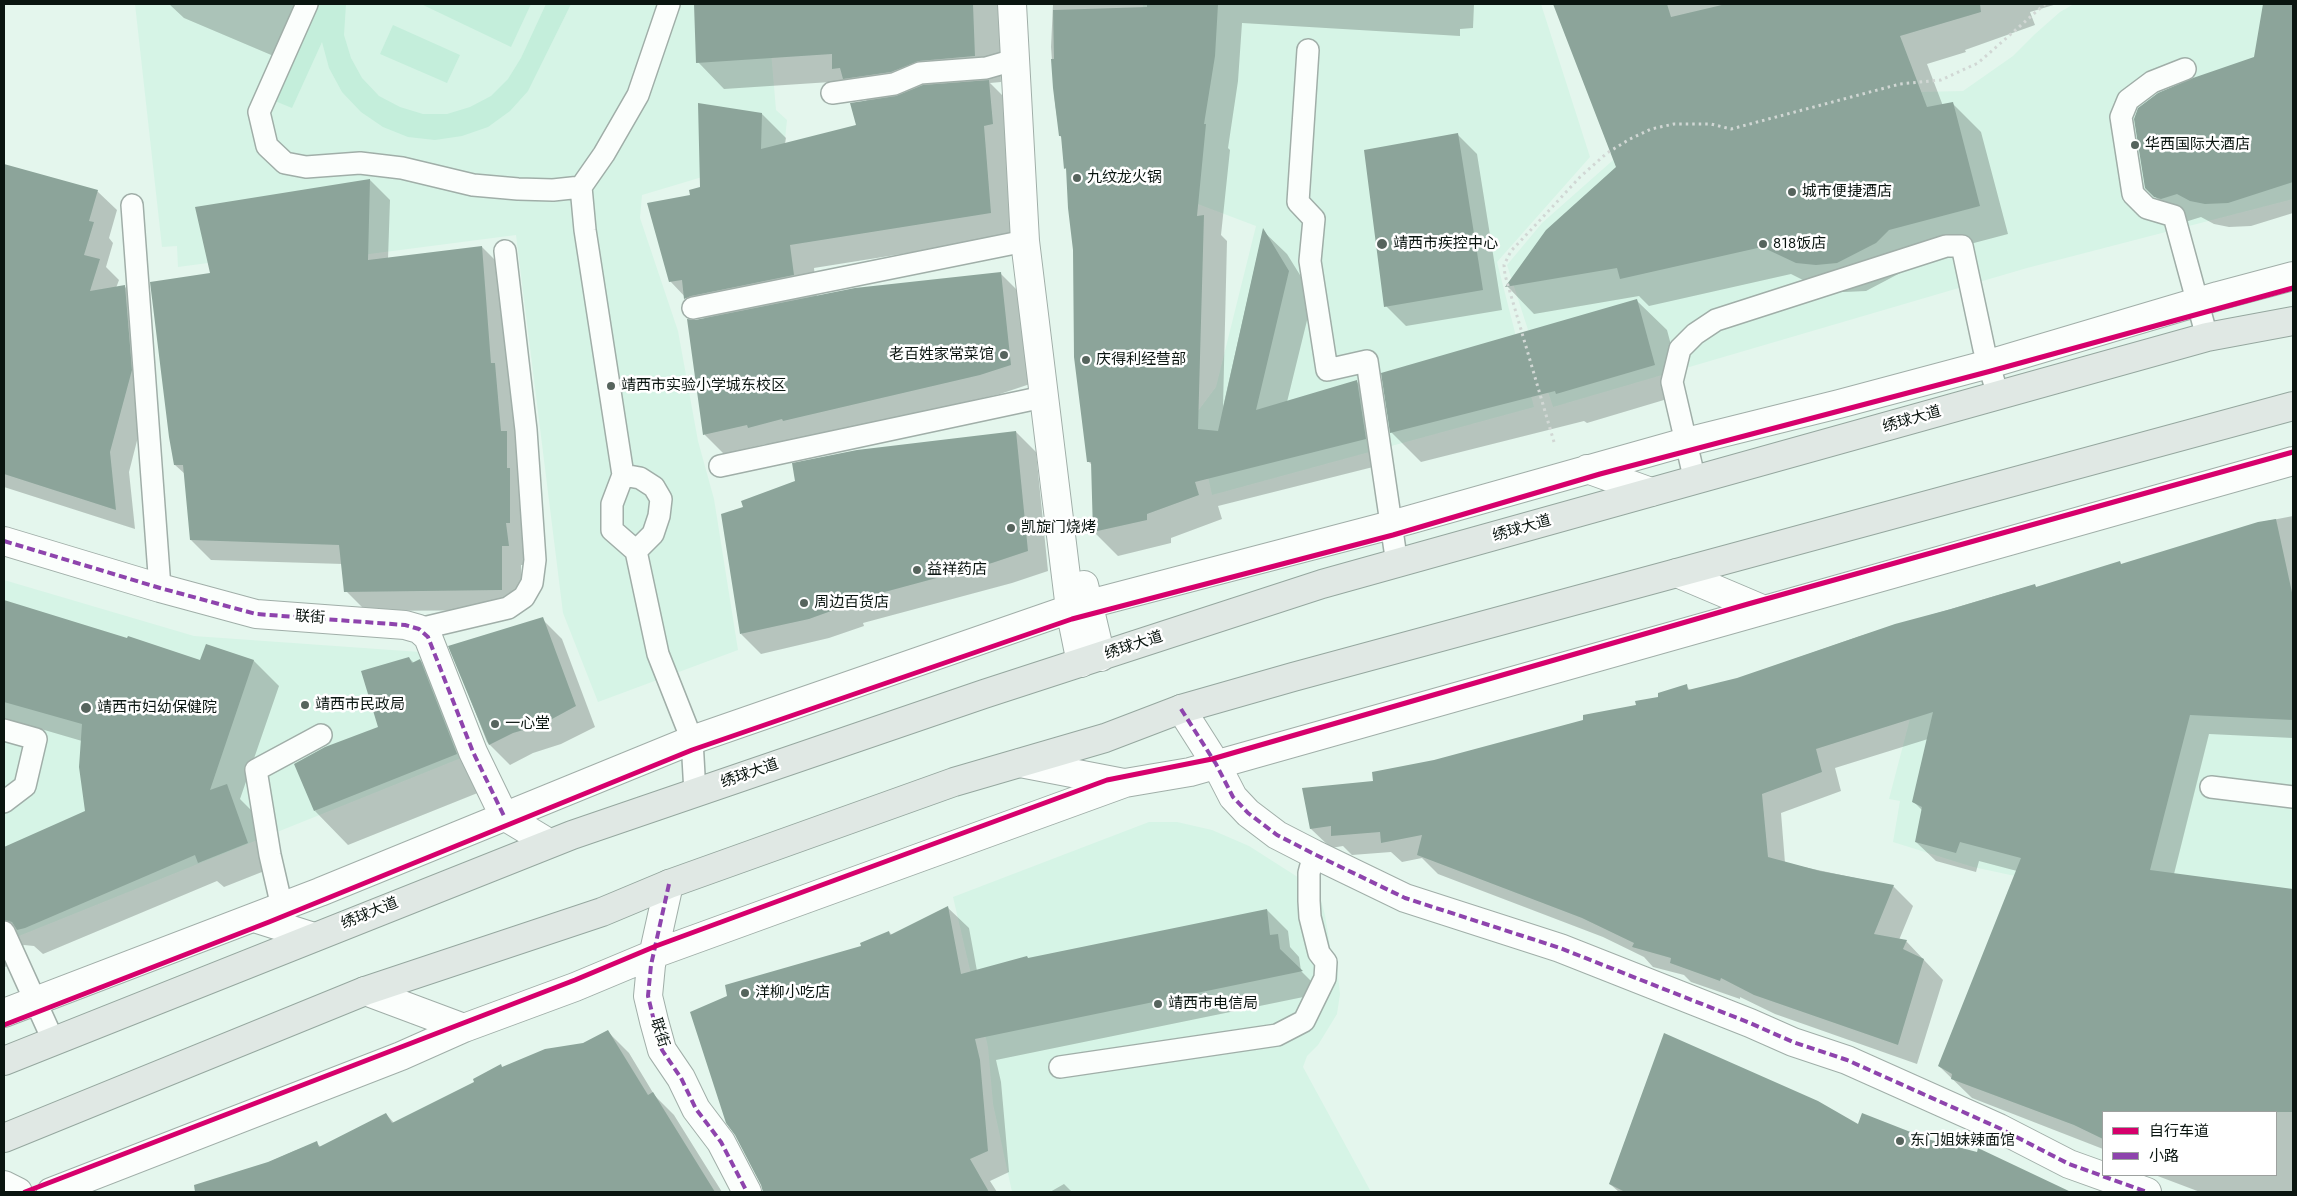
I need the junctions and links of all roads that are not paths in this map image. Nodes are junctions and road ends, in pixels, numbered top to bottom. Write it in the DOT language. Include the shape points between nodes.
graph roads {
  1 [pos="307,4"];
  2 [pos="669,4"];
  3 [pos="1012,4"];
  4 [pos="1026,4"];
  5 [pos="1308,50"];
  6 [pos="1014,60"];
  7 [pos="2186,69"];
  8 [pos="832,93"];
  9 [pos="580,187"];
  10 [pos="132,205"];
  11 [pos="1025,241"];
  12 [pos="505,251"];
  13 [pos="2293,276"];
  14 [pos="2198,303"];
  15 [pos="693,308"];
  16 [pos="2293,321"];
  17 [pos="2207,337"];
  18 [pos="1989,364"];
  19 [pos="1998,396"];
  20 [pos="1043,397"];
  21 [pos="2293,406"];
  22 [pos="1686,442"];
  23 [pos="2293,461"];
  24 [pos="720,466"];
  25 [pos="1575,473"];
  26 [pos="623,475"];
  27 [pos="1696,480"];
  28 [pos="1651,492"];
  29 [pos="1392,525"];
  30 [pos="4,541"];
  31 [pos="636,551"];
  32 [pos="1397,564"];
  33 [pos="1677,573"];
  34 [pos="160,588"];
  35 [pos="1079,606"];
  36 [pos="1762,609"];
  37 [pos="419,629"];
  38 [pos="1091,660"];
  39 [pos="1181,709"];
  40 [pos="4,730"];
  41 [pos="321,735"];
  42 [pos="692,740"];
  43 [pos="1020,763"];
  44 [pos="1216,764"];
  45 [pos="1126,783"];
  46 [pos="2211,787"];
  47 [pos="695,793"];
  48 [pos="2293,798"];
  49 [pos="4,802"];
  50 [pos="504,816"];
  51 [pos="549,843"];
  52 [pos="1314,854"];
  53 [pos="669,884"];
  54 [pos="282,907"];
  55 [pos="254,918"];
  56 [pos="4,932"];
  57 [pos="314,937"];
  58 [pos="654,954"];
  59 [pos="365,991"];
  60 [pos="35,1002"];
  61 [pos="4,1013"];
  62 [pos="464,1028"];
  63 [pos="53,1040"];
  64 [pos="4,1061"];
  65 [pos="1060,1067"];
  66 [pos="4,1138"];
  67 [pos="2102,1176"];
  68 [pos="2102,1176"];
  69 [pos="4,1185"];
  70 [pos="18,1192"];
  71 [pos="51,1192"];
  72 [pos="747,1192"];
  73 [pos="2147,1192"];
  1 -- 9 [label="lane" via="259,112 267,146 285,163 306,167 360,163 402,168 473,185 518,190"];
  2 -- 9 [label="lane" via="638,95 604,154"];
  3 -- 6 [label="street"];
  4 -- 35 [label="street" via="1039,238 1077,554"];
  5 -- 29 [label="lane" via="1298,202 1314,219 1310,261 1327,370 1367,361"];
  6 -- 8 [label="lane" via="986,68 920,73 894,84"];
  6 -- 11 [label="street"];
  7 -- 14 [label="lane" via="2152,82 2128,100 2121,117 2133,194 2147,208 2174,216"];
  9 -- 26 [label="lane"];
  10 -- 34 [label="lane"];
  11 -- 15 [label="lane"];
  11 -- 20 [label="street"];
  12 -- 37 [label="lane" via="526,430 535,560 532,583 524,598 508,608"];
  13 -- 14 [label="street"];
  14 -- 17 [label="lane"];
  14 -- 18 [label="street"];
  16 -- 17 [label="main road, 绣球大道"];
  17 -- 19 [label="main road, 绣球大道"];
  18 -- 19 [label="lane"];
  18 -- 22 [label="street"];
  18 -- 22 [label="lane" via="1962,246 1946,246 1716,320 1695,334 1680,349 1672,382"];
  19 -- 27 [label="main road, 绣球大道"];
  20 -- 24 [label="lane"];
  20 -- 35 [label="street"];
  21 -- 33 [label="main road"];
  22 -- 25 [label="street"];
  22 -- 27 [label="lane"];
  23 -- 36 [label="street"];
  25 -- 28 [label="street"];
  25 -- 29 [label="street"];
  26 -- 31 [label="lane" via="612,504 612,530"];
  26 -- 31 [label="lane" via="640,478 654,487 661,499 653,534"];
  27 -- 28 [label="main road, 绣球大道"];
  28 -- 32 [label="main road, 绣球大道"];
  29 -- 32 [label="lane"];
  29 -- 35 [label="street"];
  30 -- 34 [label="street, 联街"];
  31 -- 42 [label="lane" via="658,654"];
  32 -- 38 [label="main road, 绣球大道" via="1322,584"];
  33 -- 36 [label="street"];
  33 -- 39 [label="main road"];
  34 -- 37 [label="street, 联街" via="256,614 405,625"];
  35 -- 38 [label="street"];
  35 -- 42 [label="street"];
  36 -- 44 [label="street"];
  37 -- 50 [label="street" via="428,637 473,752"];
  38 -- 47 [label="main road, 绣球大道"];
  39 -- 43 [label="main road" via="1105,738"];
  39 -- 44 [label="street"];
  40 -- 49 [label="lane" via="36,739 25,786"];
  41 -- 54 [label="lane" via="256,770"];
  42 -- 47 [label="lane"];
  42 -- 50 [label="street"];
  43 -- 45 [label="street"];
  43 -- 53 [label="main road" via="954,782"];
  44 -- 45 [label="street"];
  44 -- 52 [label="street" via="1233,797 1248,813 1277,835"];
  45 -- 58 [label="street"];
  46 -- 48 [label="lane"];
  47 -- 51 [label="main road, 绣球大道"];
  50 -- 51 [label="street"];
  50 -- 54 [label="street"];
  51 -- 57 [label="main road, 绣球大道"];
  52 -- 65 [label="lane" via="1309,874 1309,909 1319,953 1326,962 1325,978 1304,1021 1277,1035"];
  52 -- 68 [label="street" via="1405,898 1560,948 1793,1042 1847,1060 2069,1164"];
  53 -- 58 [label="street, 联街"];
  53 -- 59 [label="main road" via="602,912"];
  54 -- 55 [label="street"];
  55 -- 57 [label="street"];
  55 -- 60 [label="street"];
  56 -- 60 [label="lane"];
  57 -- 63 [label="main road, 绣球大道"];
  58 -- 62 [label="street"];
  58 -- 72 [label="street, 联街" via="648,996 662,1050 696,1109 721,1142"];
  59 -- 62 [label="street"];
  59 -- 66 [label="main road"];
  60 -- 61 [label="street"];
  60 -- 63 [label="lane"];
  62 -- 71 [label="street" via="401,1056"];
  63 -- 64 [label="main road, 绣球大道"];
  67 -- 73 [label="street"];
  69 -- 70 [label="street"];
}
